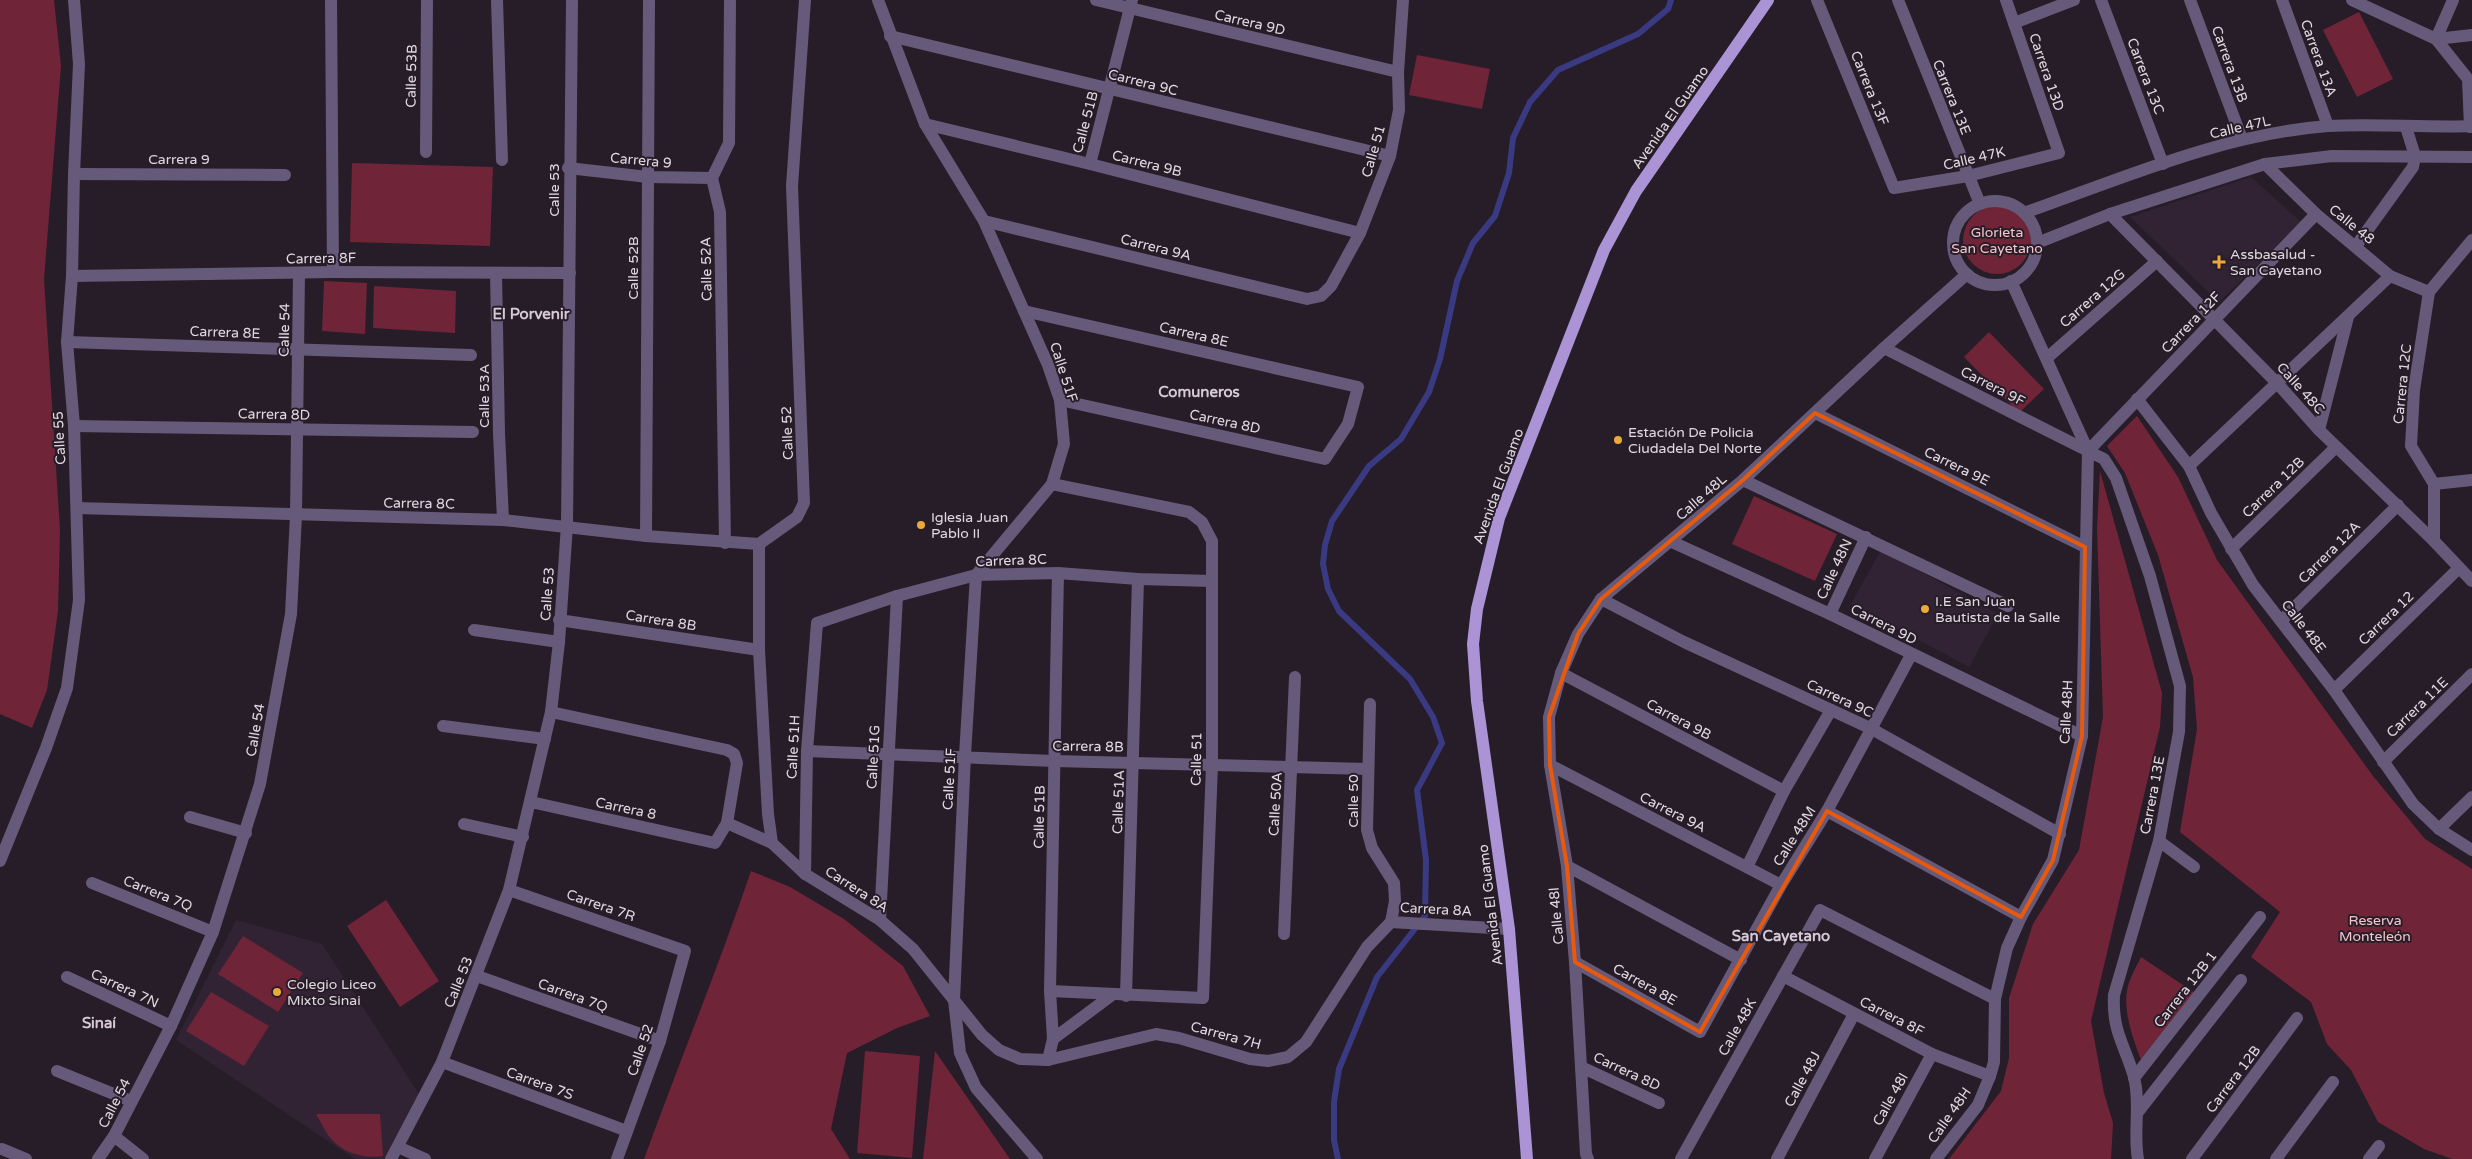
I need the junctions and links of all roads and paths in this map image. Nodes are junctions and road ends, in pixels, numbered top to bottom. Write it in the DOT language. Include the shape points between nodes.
graph roads {
  1 [pos="74,0"];
  2 [pos="331,0"];
  3 [pos="427,0"];
  4 [pos="497,0"];
  5 [pos="572,0"];
  6 [pos="650,0"];
  7 [pos="730,0"];
  8 [pos="806,0"];
  9 [pos="878,0"];
  10 [pos="1096,0"];
  11 [pos="1403,0"];
  12 [pos="1768,0"];
  13 [pos="1817,0"];
  14 [pos="1898,0"];
  15 [pos="2006,0"];
  16 [pos="2074,0"];
  17 [pos="2101,0"];
  18 [pos="2190,0"];
  19 [pos="2282,0"];
  20 [pos="2352,0"];
  21 [pos="2453,0"];
  22 [pos="1131,5"];
  23 [pos="2372,5"];
  24 [pos="2014,23"];
  25 [pos="2472,35"];
  26 [pos="890,36"];
  27 [pos="2436,38"];
  28 [pos="1398,72"];
  29 [pos="2470,78"];
  30 [pos="1109,89"];
  31 [pos="924,124"];
  32 [pos="2328,126"];
  33 [pos="2406,126"];
  34 [pos="2471,126"];
  35 [pos="2242,139"];
  36 [pos="426,152"];
  37 [pos="2059,153"];
  38 [pos="1390,156"];
  39 [pos="2415,156"];
  40 [pos="2472,157"];
  41 [pos="502,160"];
  42 [pos="1090,164"];
  43 [pos="2163,164"];
  44 [pos="2265,164"];
  45 [pos="568,168"];
  46 [pos="74,174"];
  47 [pos="285,175"];
  48 [pos="1968,176"];
  49 [pos="648,177"];
  50 [pos="712,178"];
  51 [pos="1894,188"];
  52 [pos="1980,204"];
  53 [pos="2024,213"];
  54 [pos="2110,214"];
  55 [pos="2316,214"];
  56 [pos="984,221"];
  57 [pos="1360,234"];
  58 [pos="2472,240"];
  59 [pos="2037,243"];
  60 [pos="2356,246"];
  61 [pos="2157,261"];
  62 [pos="333,272"];
  63 [pos="299,273"];
  64 [pos="496,273"];
  65 [pos="570,273"];
  66 [pos="1967,274"];
  67 [pos="72,276"];
  68 [pos="2390,276"];
  69 [pos="2011,281"];
  70 [pos="2429,292"];
  71 [pos="1321,296"];
  72 [pos="1024,311"];
  73 [pos="2348,317"];
  74 [pos="2215,319"];
  75 [pos="67,342"];
  76 [pos="1884,348"];
  77 [pos="298,349"];
  78 [pos="471,355"];
  79 [pos="2047,358"];
  80 [pos="2278,384"];
  81 [pos="2137,399"];
  82 [pos="1060,400"];
  83 [pos="1815,413"];
  84 [pos="74,426"];
  85 [pos="297,429"];
  86 [pos="2319,430"];
  87 [pos="473,432"];
  88 [pos="2336,447"];
  89 [pos="2088,451"];
  90 [pos="1326,459"];
  91 [pos="2189,466"];
  92 [pos="1743,480"];
  93 [pos="2472,480"];
  94 [pos="1052,484"];
  95 [pos="2434,484"];
  96 [pos="2398,505"];
  97 [pos="77,508"];
  98 [pos="296,515"];
  99 [pos="503,520"];
  100 [pos="567,525"];
  101 [pos="646,536"];
  102 [pos="1866,537"];
  103 [pos="2434,541"];
  104 [pos="1672,542"];
  105 [pos="724,543"];
  106 [pos="759,544"];
  107 [pos="2085,547"];
  108 [pos="2231,549"];
  109 [pos="2459,568"];
  110 [pos="1058,573"];
  111 [pos="976,574"];
  112 [pos="1138,579"];
  113 [pos="1212,581"];
  114 [pos="2472,581"];
  115 [pos="897,596"];
  116 [pos="1601,599"];
  117 [pos="2008,606"];
  118 [pos="1830,614"];
  119 [pos="560,620"];
  120 [pos="2281,621"];
  121 [pos="817,623"];
  122 [pos="474,630"];
  123 [pos="559,642"];
  124 [pos="759,650"];
  125 [pos="1911,655"];
  126 [pos="1561,673"];
  127 [pos="2472,674"];
  128 [pos="1295,677"];
  129 [pos="2334,690"];
  130 [pos="1370,704"];
  131 [pos="1831,710"];
  132 [pos="551,712"];
  133 [pos="444,726"];
  134 [pos="1870,728"];
  135 [pos="2082,736"];
  136 [pos="545,740"];
  137 [pos="807,751"];
  138 [pos="888,754"];
  139 [pos="965,756"];
  140 [pos="1055,761"];
  141 [pos="1134,761"];
  142 [pos="2383,762"];
  143 [pos="1212,765"];
  144 [pos="1550,765"];
  145 [pos="1292,767"];
  146 [pos="1368,769"];
  147 [pos="1784,790"];
  148 [pos="2472,797"];
  149 [pos="531,802"];
  150 [pos="1827,811"];
  151 [pos="190,817"];
  152 [pos="726,823"];
  153 [pos="464,824"];
  154 [pos="2439,829"];
  155 [pos="246,833"];
  156 [pos="2060,834"];
  157 [pos="523,837"];
  158 [pos="2159,841"];
  159 [pos="772,843"];
  160 [pos="2472,850"];
  161 [pos="0,862"];
  162 [pos="1567,866"];
  163 [pos="1747,867"];
  164 [pos="2194,867"];
  165 [pos="805,874"];
  166 [pos="92,883"];
  167 [pos="1781,886"];
  168 [pos="509,890"];
  169 [pos="2021,918"];
  170 [pos="2260,918"];
  171 [pos="880,920"];
  172 [pos="1391,922"];
  173 [pos="1509,929"];
  174 [pos="213,932"];
  175 [pos="1284,934"];
  176 [pos="684,949"];
  177 [pos="1741,960"];
  178 [pos="1575,962"];
  179 [pos="477,976"];
  180 [pos="1783,976"];
  181 [pos="67,977"];
  182 [pos="2241,980"];
  183 [pos="1050,991"];
  184 [pos="1112,995"];
  185 [pos="1126,996"];
  186 [pos="1995,999"];
  187 [pos="954,1000"];
  188 [pos="1854,1014"];
  189 [pos="2297,1018"];
  190 [pos="171,1026"];
  191 [pos="1700,1032"];
  192 [pos="1053,1039"];
  193 [pos="660,1041"];
  194 [pos="1932,1054"];
  195 [pos="1048,1060"];
  196 [pos="442,1062"];
  197 [pos="1581,1067"];
  198 [pos="57,1071"];
  199 [pos="1990,1076"];
  200 [pos="2134,1078"];
  201 [pos="2333,1082"];
  202 [pos="131,1101"];
  203 [pos="1660,1103"];
  204 [pos="2138,1112"];
  205 [pos="627,1131"];
  206 [pos="114,1136"];
  207 [pos="398,1146"];
  208 [pos="2379,1146"];
  209 [pos="2,1149"];
  210 [pos="26,1159"];
  211 [pos="98,1159"];
  212 [pos="143,1159"];
  213 [pos="391,1159"];
  214 [pos="425,1159"];
  215 [pos="617,1159"];
  216 [pos="1037,1159"];
  217 [pos="1527,1159"];
  218 [pos="1588,1159"];
  219 [pos="1681,1159"];
  220 [pos="1777,1159"];
  221 [pos="1874,1159"];
  222 [pos="1936,1159"];
  223 [pos="2138,1159"];
  224 [pos="2192,1159"];
  225 [pos="2276,1159"];
  226 [pos="2369,1159"];
  1 -- 46 [label="street, Calle 55" via="79,64"];
  2 -- 62 [label="street"];
  3 -- 36 [label="street, Calle 53B"];
  4 -- 41 [label="street"];
  5 -- 45 [label="street, Calle 53"];
  6 -- 49 [label="street, Calle 52B"];
  7 -- 50 [label="street" via="729,143"];
  8 -- 106 [label="street, Calle 52" via="792,186 804,503 797,517"];
  9 -- 26 [label="street, Calle 51F"];
  10 -- 22 [label="street, Carrera 9D"];
  11 -- 28 [label="street, Calle 51"];
  12 -- 173 [label="main road, Avenida El Guamo" via="1636,191 1604,250 1499,518 1477,609 1473,644 1477,702"];
  13 -- 51 [label="street, Carrera 13F"];
  14 -- 48 [label="street, Carrera 13E"];
  15 -- 24 [label="street, Carrera 13D"];
  16 -- 24 [label="street"];
  17 -- 43 [label="street, Carrera 13C"];
  18 -- 35 [label="street, Carrera 13B"];
  19 -- 32 [label="street, Carrera 13A"];
  20 -- 23 [label="street"];
  21 -- 27 [label="street"];
  22 -- 28 [label="street, Carrera 9D"];
  22 -- 30 [label="street, Calle 51B"];
  23 -- 27 [label="street"];
  24 -- 37 [label="street, Carrera 13D"];
  25 -- 27 [label="street"];
  26 -- 30 [label="street, Carrera 9C"];
  26 -- 31 [label="street, Calle 51F"];
  27 -- 29 [label="street"];
  28 -- 38 [label="street, Calle 51" via="1399,110"];
  29 -- 34 [label="street"];
  30 -- 38 [label="street, Carrera 9C"];
  30 -- 42 [label="street, Calle 51B"];
  31 -- 42 [label="street, Carrera 9B"];
  31 -- 56 [label="street, Calle 51F"];
  32 -- 33 [label="street, Calle 47L"];
  32 -- 35 [label="street, Calle 47L"];
  33 -- 34 [label="street, Calle 47L"];
  33 -- 39 [label="street"];
  35 -- 43 [label="street, Calle 47L"];
  37 -- 48 [label="street, Calle 47K"];
  38 -- 57 [label="street, Calle 51"];
  39 -- 40 [label="street"];
  39 -- 44 [label="street" via="2332,156"];
  39 -- 60 [label="street" via="2413,167"];
  42 -- 57 [label="street, Carrera 9B"];
  43 -- 53 [label="street, Calle 47L"];
  44 -- 54 [label="street"];
  44 -- 55 [label="street, Calle 48"];
  45 -- 49 [label="street, Carrera 9"];
  45 -- 65 [label="street, Calle 53"];
  46 -- 47 [label="street, Carrera 9"];
  46 -- 67 [label="street, Calle 55"];
  48 -- 51 [label="street, Calle 47K"];
  48 -- 52 [label="street, Carrera 13E"];
  49 -- 50 [label="street, Carrera 9"];
  49 -- 101 [label="street, Calle 52B"];
  50 -- 105 [label="street, Calle 52A" via="720,212"];
  52 -- 53 [label="street" via="2003,202"];
  52 -- 66 [label="street" via="1965,214 1954,236 1956,260"];
  53 -- 59 [label="street" via="2034,226"];
  54 -- 59 [label="street"];
  54 -- 61 [label="street, Calle 48C"];
  55 -- 60 [label="street, Calle 48"];
  55 -- 74 [label="street, Carrera 12F"];
  56 -- 71 [label="street, Carrera 9A" via="1307,299"];
  56 -- 72 [label="street, Calle 51F"];
  57 -- 71 [label="street, Calle 51" via="1331,286"];
  58 -- 70 [label="street"];
  59 -- 69 [label="street" via="2034,259"];
  60 -- 68 [label="street, Calle 48"];
  61 -- 74 [label="street, Calle 48C"];
  61 -- 79 [label="street, Carrera 12G"];
  62 -- 63 [label="street, Carrera 8F"];
  62 -- 64 [label="street, Carrera 8F"];
  63 -- 67 [label="street, Carrera 8F"];
  63 -- 77 [label="street, Calle 54"];
  64 -- 65 [label="street, Carrera 8F"];
  64 -- 99 [label="street, Calle 53A"];
  65 -- 100 [label="street, Calle 53"];
  66 -- 69 [label="street" via="1988,284"];
  66 -- 76 [label="street, Calle 48L"];
  67 -- 75 [label="street, Calle 55"];
  68 -- 70 [label="street, Calle 48"];
  68 -- 73 [label="street"];
  69 -- 79 [label="street, Calle 48H"];
  70 -- 95 [label="street, Carrera 12C" via="2414,390 2411,446"];
  72 -- 82 [label="street, Calle 51F"];
  72 -- 90 [label="street, Carrera 8E" via="1358,386 1348,424"];
  73 -- 80 [label="street"];
  73 -- 86 [label="street"];
  74 -- 80 [label="street, Calle 48C"];
  74 -- 81 [label="street, Carrera 12F"];
  75 -- 77 [label="street, Carrera 8E"];
  75 -- 84 [label="street, Calle 55"];
  76 -- 83 [label="street, Calle 48L"];
  76 -- 89 [label="street, Carrera 9F"];
  77 -- 78 [label="street, Carrera 8E"];
  77 -- 85 [label="street, Calle 54"];
  79 -- 89 [label="street, Calle 48H"];
  80 -- 86 [label="street, Calle 48C"];
  80 -- 91 [label="street"];
  81 -- 89 [label="street, Carrera 12F"];
  81 -- 91 [label="street, Calle 48E"];
  82 -- 90 [label="street, Carrera 8D"];
  82 -- 94 [label="street, Calle 51F" via="1064,444"];
  83 -- 92 [label="street, Calle 48L"];
  83 -- 107 [label="street, Carrera 9E"];
  84 -- 85 [label="street, Carrera 8D"];
  84 -- 97 [label="street, Calle 55"];
  85 -- 87 [label="street, Carrera 8D"];
  85 -- 98 [label="street, Calle 54"];
  86 -- 88 [label="street, Calle 48C"];
  88 -- 96 [label="street, Calle 48C"];
  88 -- 108 [label="street, Carrera 12B"];
  89 -- 107 [label="street, Calle 48H"];
  89 -- 158 [label="street, Carrera 13E" via="2104,459 2116,478 2150,576 2180,686 2179,732"];
  91 -- 108 [label="street, Calle 48E"];
  92 -- 102 [label="street"];
  92 -- 104 [label="street, Calle 48L"];
  93 -- 95 [label="street"];
  94 -- 111 [label="street, Calle 51F"];
  94 -- 113 [label="street, Calle 51" via="1189,512 1202,522 1212,541"];
  95 -- 103 [label="street"];
  96 -- 103 [label="street, Calle 48C"];
  96 -- 120 [label="street, Carrera 12A"];
  97 -- 98 [label="street, Carrera 8C"];
  97 -- 161 [label="street, Calle 55" via="79,600 67,688"];
  98 -- 99 [label="street, Carrera 8C"];
  98 -- 155 [label="street, Calle 54" via="291,614 272,728"];
  99 -- 100 [label="street, Carrera 8C"];
  100 -- 101 [label="street, Carrera 8C"];
  100 -- 119 [label="street, Calle 53"];
  101 -- 105 [label="street, Carrera 8C"];
  102 -- 117 [label="street"];
  102 -- 118 [label="street, Calle 48N"];
  103 -- 109 [label="street, Calle 48C"];
  104 -- 116 [label="street, Calle 48L"];
  104 -- 118 [label="street, Carrera 9D"];
  105 -- 106 [label="street, Carrera 8C"];
  106 -- 124 [label="street"];
  107 -- 135 [label="street, Calle 48H"];
  108 -- 120 [label="street, Calle 48E"];
  109 -- 114 [label="street, Calle 48C"];
  109 -- 129 [label="street, Carrera 12"];
  110 -- 111 [label="street, Carrera 8C"];
  110 -- 112 [label="street, Carrera 8C"];
  110 -- 140 [label="street, Calle 51B"];
  111 -- 115 [label="street, Carrera 8C"];
  111 -- 139 [label="street, Calle 51F"];
  112 -- 113 [label="street, Carrera 8C"];
  112 -- 141 [label="street, Calle 51A"];
  113 -- 143 [label="street, Calle 51"];
  115 -- 121 [label="street, Carrera 8C"];
  115 -- 138 [label="street, Calle 51G"];
  116 -- 126 [label="street, Calle 48L" via="1578,634"];
  116 -- 131 [label="street, Carrera 9C" via="1684,642"];
  118 -- 125 [label="street, Carrera 9D"];
  119 -- 123 [label="street, Calle 53"];
  119 -- 124 [label="street, Carrera 8B"];
  120 -- 129 [label="street, Calle 48E"];
  121 -- 137 [label="street, Calle 51H"];
  122 -- 123 [label="street"];
  123 -- 132 [label="street, Calle 53"];
  124 -- 159 [label="street"];
  125 -- 134 [label="street, Calle 48M"];
  125 -- 135 [label="street, Carrera 9D"];
  126 -- 144 [label="street, Calle 48l" via="1549,716"];
  126 -- 147 [label="street, Carrera 9B"];
  127 -- 142 [label="street, Carrera 11E"];
  128 -- 145 [label="street, Calle 50A"];
  129 -- 142 [label="street, Calle 48E"];
  130 -- 146 [label="street, Calle 50"];
  131 -- 134 [label="street, Carrera 9C"];
  131 -- 147 [label="street"];
  132 -- 136 [label="street, Calle 53"];
  132 -- 152 [label="street" via="734,754 737,763"];
  133 -- 136 [label="street"];
  134 -- 150 [label="street, Calle 48M"];
  134 -- 156 [label="street, Carrera 9C"];
  135 -- 156 [label="street, Calle 48H"];
  136 -- 149 [label="street, Calle 53"];
  137 -- 138 [label="street, Carrera 8B"];
  137 -- 165 [label="street, Calle 51H"];
  138 -- 139 [label="street, Carrera 8B"];
  138 -- 171 [label="street, Calle 51G"];
  139 -- 140 [label="street, Carrera 8B"];
  139 -- 187 [label="street, Calle 51F"];
  140 -- 141 [label="street, Carrera 8B"];
  140 -- 183 [label="street, Calle 51B"];
  141 -- 143 [label="street, Carrera 8B"];
  141 -- 185 [label="street, Calle 51A"];
  142 -- 154 [label="street, Calle 48E" via="2413,804"];
  143 -- 145 [label="street, Carrera 8B"];
  143 -- 185 [label="street, Calle 51" via="1203,998"];
  144 -- 162 [label="street, Calle 48l"];
  144 -- 163 [label="street, Carrera 9A"];
  145 -- 146 [label="street, Carrera 8B"];
  145 -- 175 [label="street, Calle 50A"];
  146 -- 172 [label="street, Calle 50" via="1367,830 1372,848 1394,883"];
  147 -- 163 [label="street"];
  148 -- 154 [label="street"];
  149 -- 152 [label="street, Carrera 8" via="715,843"];
  149 -- 157 [label="street, Calle 53"];
  150 -- 167 [label="street, Calle 48M"];
  150 -- 169 [label="street"];
  151 -- 155 [label="street"];
  152 -- 159 [label="street, Carrera 8A"];
  153 -- 157 [label="street"];
  154 -- 160 [label="street, Calle 48E"];
  155 -- 174 [label="street, Calle 54"];
  156 -- 169 [label="street, Calle 48H" via="2053,860"];
  157 -- 168 [label="street, Calle 53"];
  158 -- 164 [label="street"];
  158 -- 200 [label="street, Carrera 13E" via="2114,995 2116,1032"];
  159 -- 165 [label="street, Carrera 8A"];
  162 -- 177 [label="street"];
  162 -- 178 [label="street, Calle 48l"];
  163 -- 167 [label="street, Carrera 9A"];
  165 -- 171 [label="street, Carrera 8A"];
  166 -- 174 [label="street, Carrera 7Q"];
  167 -- 177 [label="street, Calle 48M"];
  168 -- 176 [label="street, Carrera 7R"];
  168 -- 179 [label="street, Calle 53"];
  169 -- 186 [label="street, Calle 48H" via="2007,948"];
  170 -- 200 [label="street, Carrera 12B 1"];
  171 -- 187 [label="street, Carrera 8A" via="913,949"];
  172 -- 173 [label="street, Carrera 8A"];
  172 -- 195 [label="street, Carrera 7H" via="1368,947 1306,1042 1288,1057 1268,1061 1250,1059 1156,1034"];
  173 -- 217 [label="main road, Avenida El Guamo"];
  174 -- 190 [label="street, Calle 54"];
  176 -- 193 [label="street, Calle 52" via="686,953"];
  177 -- 191 [label="street, Calle 48M"];
  178 -- 191 [label="street, Carrera 8E"];
  178 -- 197 [label="street, Calle 48l"];
  179 -- 193 [label="street, Carrera 7Q"];
  179 -- 196 [label="street, Calle 53"];
  180 -- 186 [label="street, Calle 48K" via="1820,910"];
  180 -- 188 [label="street, Carrera 8F"];
  180 -- 219 [label="street, Calle 48K"];
  181 -- 190 [label="street, Carrera 7N"];
  182 -- 204 [label="street"];
  183 -- 184 [label="street"];
  183 -- 192 [label="street, Calle 51B"];
  184 -- 185 [label="street"];
  184 -- 192 [label="street"];
  186 -- 199 [label="street, Calle 48H" via="1994,1062"];
  187 -- 195 [label="street, Carrera 8A" via="982,1035 999,1050 1020,1059"];
  187 -- 216 [label="street" via="960,1053 976,1088"];
  188 -- 194 [label="street, Carrera 8F"];
  188 -- 220 [label="street, Calle 48J"];
  189 -- 224 [label="street, Carrera 12B"];
  190 -- 202 [label="street, Calle 54"];
  192 -- 195 [label="street, Calle 51B"];
  193 -- 205 [label="street, Calle 52"];
  194 -- 199 [label="street, Carrera 8F"];
  194 -- 221 [label="street, Calle 48I"];
  196 -- 205 [label="street, Carrera 7S"];
  196 -- 207 [label="street, Calle 53"];
  197 -- 203 [label="street, Carrera 8D"];
  197 -- 218 [label="street, Calle 48l"];
  198 -- 202 [label="street"];
  199 -- 222 [label="street, Calle 48H" via="1978,1105"];
  200 -- 204 [label="street, Carrera 13E"];
  201 -- 225 [label="street"];
  202 -- 206 [label="street, Calle 54"];
  204 -- 223 [label="street, Carrera 13E"];
  205 -- 215 [label="street, Calle 52"];
  206 -- 211 [label="street, Calle 54"];
  206 -- 212 [label="street"];
  207 -- 213 [label="street, Calle 53"];
  207 -- 214 [label="street"];
  208 -- 226 [label="street"];
  209 -- 210 [label="street"];
}
